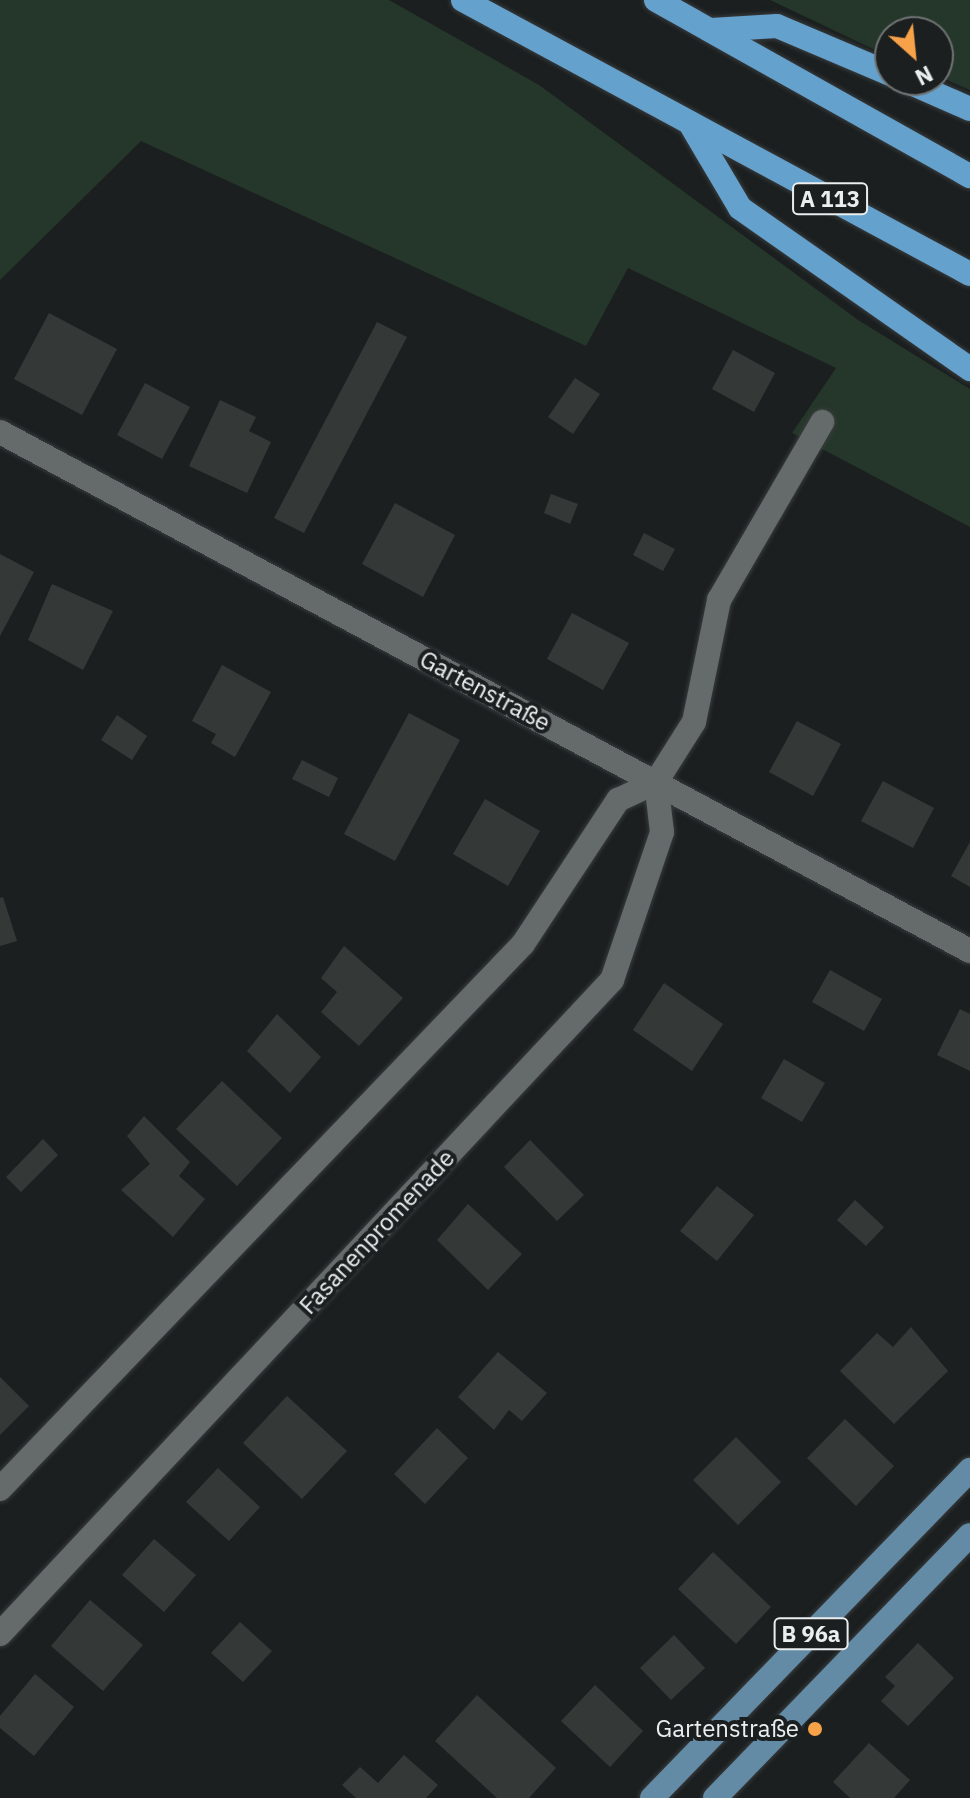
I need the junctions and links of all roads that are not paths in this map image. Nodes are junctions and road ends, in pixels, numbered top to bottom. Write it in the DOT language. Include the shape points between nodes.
graph roads {
  1 [pos="463,0"];
  2 [pos="656,0"];
  3 [pos="711,30"];
  4 [pos="874,67"];
  5 [pos="940,96"];
  6 [pos="970,109"];
  7 [pos="690,123"];
  8 [pos="970,176"];
  9 [pos="970,274"];
  10 [pos="970,369"];
  11 [pos="822,422"];
  12 [pos="0,432"];
  13 [pos="656,782"];
  14 [pos="970,951"];
  15 [pos="970,1470"];
  16 [pos="0,1489"];
  17 [pos="970,1535"];
  18 [pos="0,1634"];
  19 [pos="652,1798"];
  20 [pos="715,1798"];
  1 -- 7 [label="highway, A 113"];
  2 -- 3 [label="highway"];
  3 -- 4 [label="highway" via="777,26"];
  3 -- 8 [label="highway"];
  5 -- 6 [label="highway"];
  7 -- 9 [label="highway, A 113"];
  7 -- 10 [label="highway" via="740,208"];
  11 -- 13 [label="street" via="719,600 694,722"];
  12 -- 13 [label="street, Gartenstraße"];
  13 -- 14 [label="street, Gartenstraße"];
  13 -- 16 [label="street" via="618,800 523,944"];
  13 -- 18 [label="street, Fasanenpromenade" via="662,832 612,980"];
  15 -- 19 [label="main road, B 96a"];
  17 -- 20 [label="main road, B 96a"];
}
